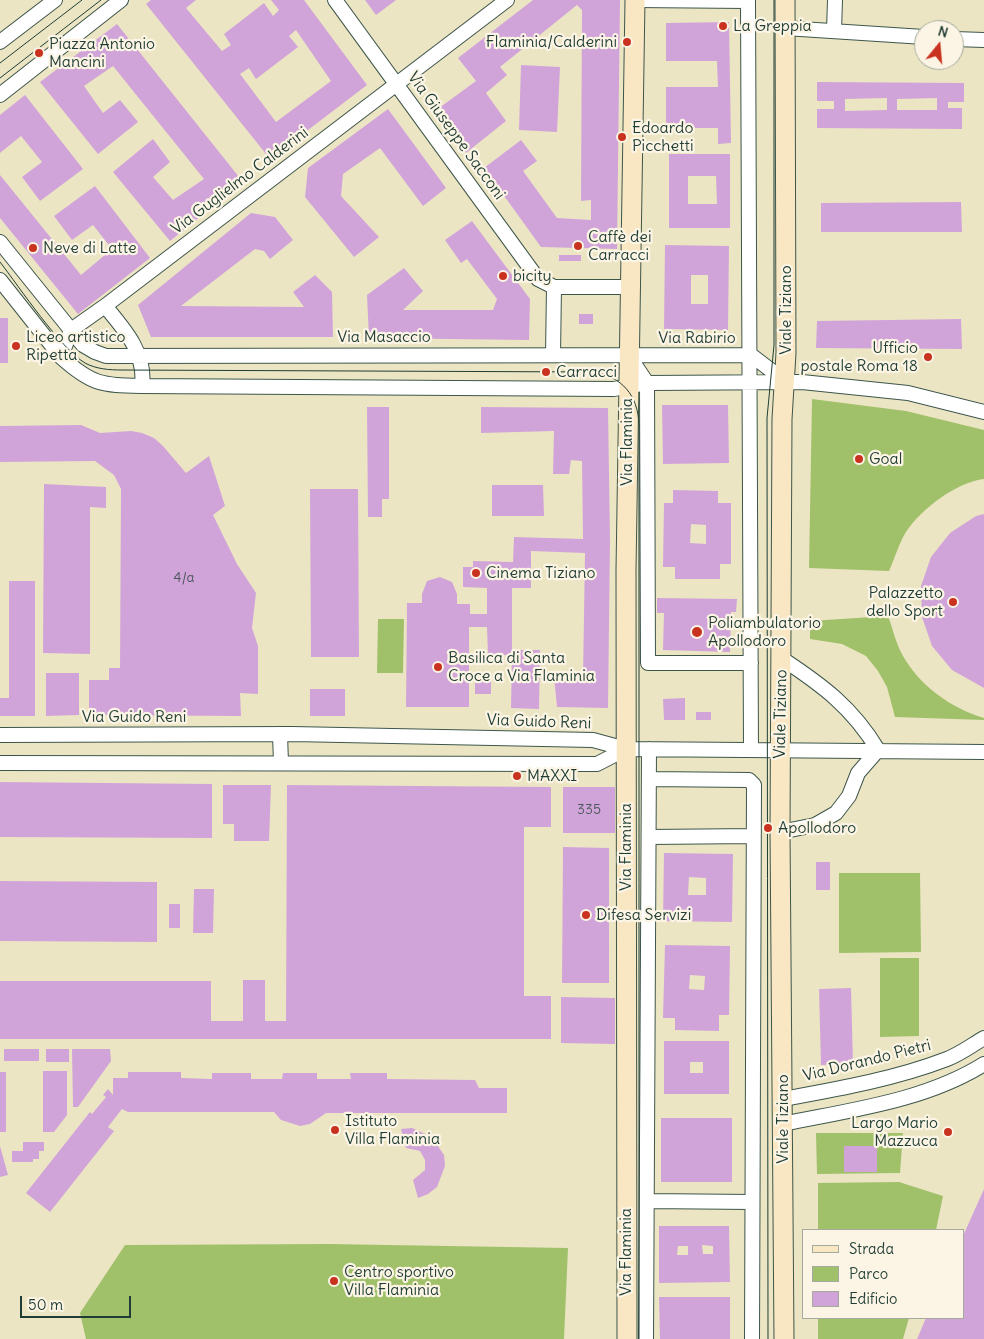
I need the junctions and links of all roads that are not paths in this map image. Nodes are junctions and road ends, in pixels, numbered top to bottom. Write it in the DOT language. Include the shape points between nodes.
graph roads {
  1 [pos="55,0"];
  2 [pos="122,0"];
  3 [pos="335,0"];
  4 [pos="507,0"];
  5 [pos="635,0"];
  6 [pos="748,0"];
  7 [pos="785,0"];
  8 [pos="836,0"];
  9 [pos="785,28"];
  10 [pos="834,31"];
  11 [pos="914,36"];
  12 [pos="964,39"];
  13 [pos="984,40"];
  14 [pos="0,42"];
  15 [pos="396,83"];
  16 [pos="0,95"];
  17 [pos="0,242"];
  18 [pos="0,280"];
  19 [pos="554,287"];
  20 [pos="631,287"];
  21 [pos="105,306"];
  22 [pos="72,330"];
  23 [pos="553,355"];
  24 [pos="140,356"];
  25 [pos="630,356"];
  26 [pos="751,356"];
  27 [pos="61,358"];
  28 [pos="751,382"];
  29 [pos="794,382"];
  30 [pos="647,383"];
  31 [pos="142,386"];
  32 [pos="628,388"];
  33 [pos="984,406"];
  34 [pos="984,412"];
  35 [pos="781,658"];
  36 [pos="751,663"];
  37 [pos="280,734"];
  38 [pos="0,735"];
  39 [pos="626,749"];
  40 [pos="649,749"];
  41 [pos="752,750"];
  42 [pos="780,750"];
  43 [pos="878,750"];
  44 [pos="984,752"];
  45 [pos="281,763"];
  46 [pos="0,764"];
  47 [pos="649,779"];
  48 [pos="780,832"];
  49 [pos="753,836"];
  50 [pos="649,837"];
  51 [pos="984,1038"];
  52 [pos="931,1064"];
  53 [pos="984,1064"];
  54 [pos="938,1087"];
  55 [pos="783,1099"];
  56 [pos="783,1124"];
  57 [pos="647,1201"];
  58 [pos="752,1202"];
  59 [pos="627,1339"];
  60 [pos="646,1339"];
  61 [pos="752,1339"];
  62 [pos="784,1339"];
  1 -- 14 [label="street"];
  2 -- 16 [label="street"];
  3 -- 15 [label="street, Via Giuseppe Sacconi"];
  4 -- 15 [label="street, Via Guglielmo Calderini"];
  5 -- 6 [label="street"];
  5 -- 20 [label="street, Via Flaminia"];
  6 -- 26 [label="street, Viale Tiziano"];
  7 -- 9 [label="street, Viale Tiziano"];
  8 -- 10 [label="street"];
  9 -- 10 [label="street"];
  9 -- 29 [label="street, Viale Tiziano"];
  10 -- 11 [label="street"];
  12 -- 13 [label="street"];
  15 -- 19 [label="street, Via Giuseppe Sacconi" via="538,279"];
  15 -- 21 [label="street, Via Guglielmo Calderini"];
  17 -- 22 [label="street, Via Masaccio"];
  18 -- 27 [label="street"];
  19 -- 20 [label="street"];
  19 -- 23 [label="street"];
  20 -- 25 [label="street, Via Flaminia"];
  21 -- 22 [label="street, Via Guglielmo Calderini"];
  21 -- 24 [label="street"];
  22 -- 24 [label="street, Via Masaccio" via="83,345 95,352 116,357"];
  22 -- 27 [label="street"];
  23 -- 24 [label="street, Via Masaccio"];
  23 -- 25 [label="street, Via Masaccio"];
  24 -- 31 [label="street"];
  25 -- 26 [label="street, Via Rabirio"];
  25 -- 30 [label="street, Via Flaminia"];
  25 -- 32 [label="street, Via Flaminia"];
  26 -- 28 [label="street, Viale Tiziano"];
  26 -- 29 [label="street, Via Rabirio"];
  27 -- 31 [label="street" via="97,383"];
  28 -- 29 [label="street"];
  28 -- 30 [label="street"];
  28 -- 36 [label="street, Viale Tiziano"];
  29 -- 34 [label="street" via="897,391"];
  29 -- 35 [label="street, Viale Tiziano"];
  30 -- 32 [label="street"];
  30 -- 36 [label="street, Via Flaminia" via="648,663"];
  31 -- 32 [label="street"];
  32 -- 39 [label="street, Via Flaminia"];
  33 -- 34 [label="street"];
  35 -- 42 [label="street, Viale Tiziano"];
  35 -- 43 [label="street" via="842,702"];
  36 -- 41 [label="street, Viale Tiziano"];
  37 -- 38 [label="street, Via Guido Reni"];
  37 -- 39 [label="street, Via Guido Reni" via="593,740"];
  37 -- 45 [label="street"];
  39 -- 40 [label="street"];
  39 -- 45 [label="street" via="597,764"];
  39 -- 59 [label="street, Via Flaminia"];
  40 -- 41 [label="street"];
  40 -- 47 [label="street, Via Flaminia"];
  41 -- 42 [label="street"];
  42 -- 43 [label="street"];
  42 -- 48 [label="street, Viale Tiziano"];
  43 -- 44 [label="street"];
  43 -- 48 [label="street" via="858,773 849,796 836,813 815,825"];
  45 -- 46 [label="street"];
  47 -- 49 [label="street, Viale Tiziano" via="750,781 754,786"];
  47 -- 50 [label="street, Via Flaminia"];
  48 -- 55 [label="street, Viale Tiziano"];
  49 -- 50 [label="street"];
  49 -- 58 [label="street, Viale Tiziano"];
  50 -- 57 [label="street, Via Flaminia"];
  51 -- 52 [label="street, Via Dorando Pietri"];
  52 -- 54 [label="street"];
  52 -- 55 [label="street, Via Dorando Pietri" via="875,1081"];
  53 -- 54 [label="street"];
  54 -- 56 [label="street"];
  55 -- 56 [label="street, Viale Tiziano"];
  56 -- 62 [label="street, Viale Tiziano"];
  57 -- 58 [label="street"];
  57 -- 60 [label="street, Via Flaminia"];
  58 -- 61 [label="street, Viale Tiziano"];
}
